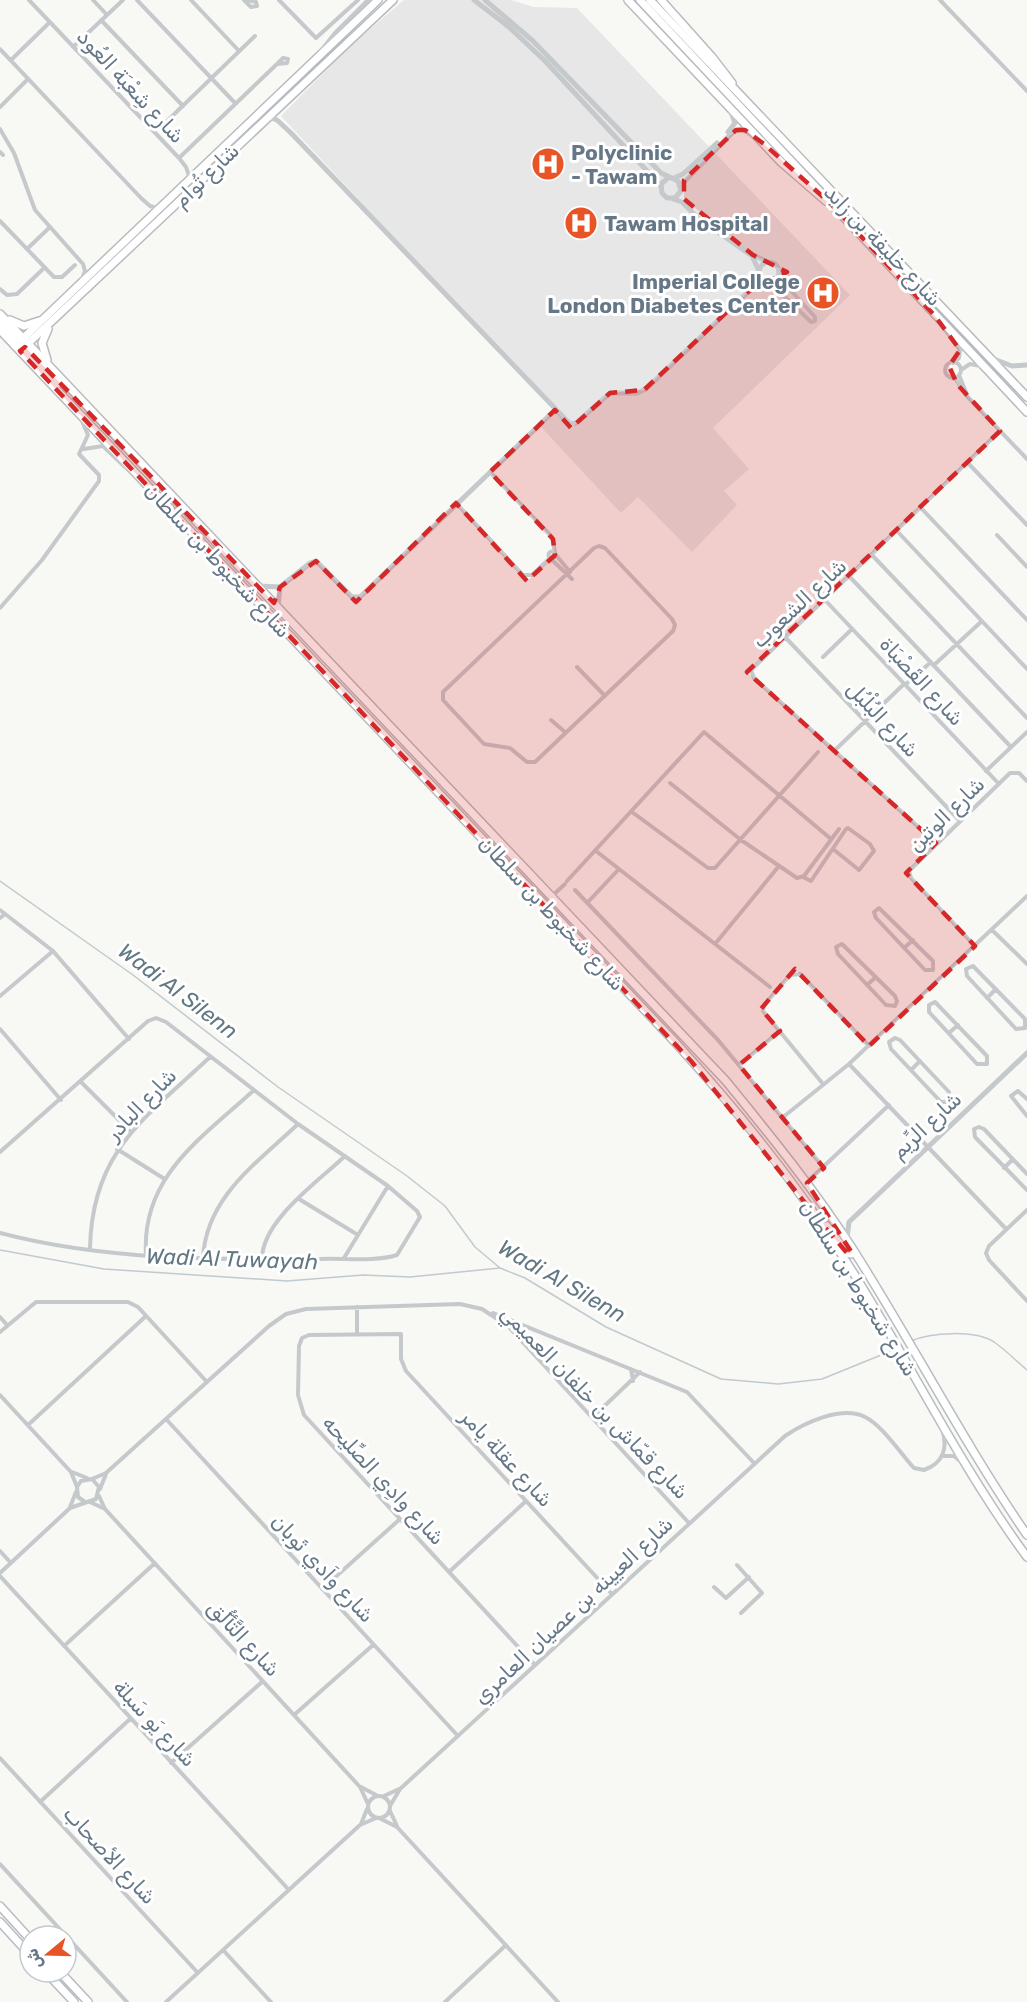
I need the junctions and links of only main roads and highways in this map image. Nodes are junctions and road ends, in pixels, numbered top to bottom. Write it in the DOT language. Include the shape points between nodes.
graph roads {
  1 [pos="378,0"];
  2 [pos="393,0"];
  3 [pos="627,0"];
  4 [pos="640,0"];
  5 [pos="650,0"];
  6 [pos="661,0"];
  7 [pos="738,93"];
  8 [pos="831,204"];
  9 [pos="0,314"];
  10 [pos="52,317"];
  11 [pos="0,322"];
  12 [pos="0,330"];
  13 [pos="22,345"];
  14 [pos="49,365"];
  15 [pos="74,392"];
  16 [pos="1027,397"];
  17 [pos="1027,412"];
  18 [pos="818,1219"];
  19 [pos="852,1248"];
  20 [pos="1027,1535"];
  21 [pos="1027,1557"];
  22 [pos="0,1906"];
  23 [pos="0,1922"];
  24 [pos="18,1926"];
  25 [pos="18,1941"];
  26 [pos="57,1984"];
  27 [pos="71,1984"];
  28 [pos="74,2002"];
  29 [pos="88,2002"];
  1 -- 10 [label="main road, شارع تُوام" via="77,288"];
  2 -- 10 [label="main road, شارع تُوام"];
  3 -- 8 [label="main road, شارع خليفة بن زايد" via="764,144"];
  4 -- 8 [label="main road, شارع خليفة بن زايد"];
  5 -- 7 [label="main road, شارع خليفة بن زايد"];
  6 -- 7 [label="main road, شارع خليفة بن زايد"];
  7 -- 16 [label="main road, شارع خليفة بن زايد"];
  8 -- 17 [label="main road, شارع خليفة بن زايد"];
  9 -- 10 [label="main road" via="24,326"];
  9 -- 13 [label="main road, شارع شخبوط بن سلطان"];
  10 -- 13 [label="main road, شارع تُوام"];
  10 -- 13 [label="main road"];
  10 -- 14 [label="main road" via="42,343"];
  11 -- 13 [label="main road"];
  12 -- 13 [label="main road, شارع شخبوط بن سلطان"];
  13 -- 14 [label="main road, شارع شخبوط بن سلطان"];
  13 -- 15 [label="main road" via="62,386"];
  13 -- 18 [label="main road, شارع شخبوط بن سلطان" via="65,399 706,1077 760,1140"];
  14 -- 15 [label="main road, شارع شخبوط بن سلطان"];
  15 -- 19 [label="main road, شارع شخبوط بن سلطان" via="726,1081 807,1183"];
  18 -- 19 [label="main road" via="847,1253 851,1254"];
  18 -- 21 [label="main road, شارع شخبوط بن سلطان" via="884,1322 970,1471"];
  19 -- 20 [label="main road, شارع شخبوط بن سلطان" via="979,1463"];
  22 -- 24 [label="main road"];
  23 -- 25 [label="main road"];
  26 -- 28 [label="main road"];
  27 -- 29 [label="main road"];
}
